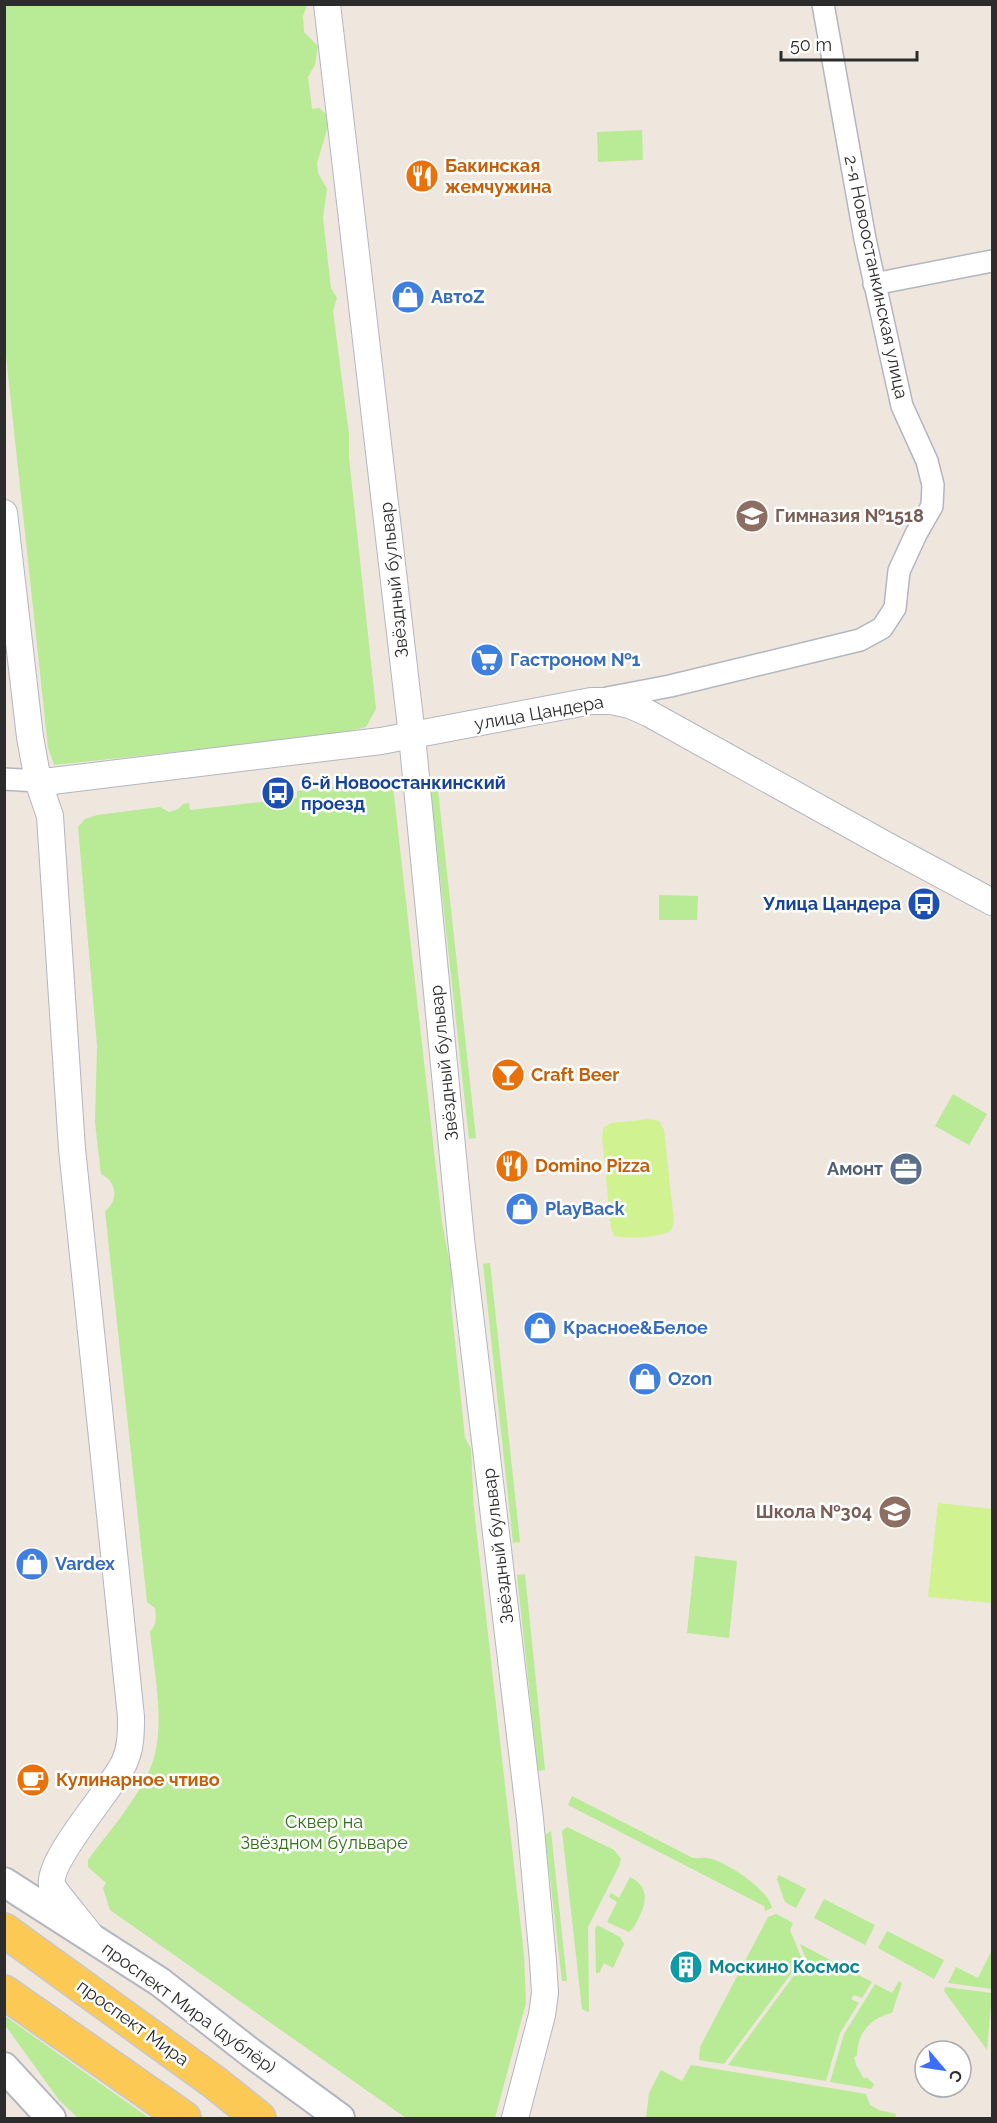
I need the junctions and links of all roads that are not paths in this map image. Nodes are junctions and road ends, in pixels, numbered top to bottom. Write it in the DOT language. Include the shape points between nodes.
graph roads {
  1 [pos="327,4"];
  2 [pos="823,4"];
  3 [pos="993,261"];
  4 [pos="874,284"];
  5 [pos="4,513"];
  6 [pos="591,701"];
  7 [pos="412,736"];
  8 [pos="4,779"];
  9 [pos="38,780"];
  10 [pos="993,902"];
  11 [pos="4,1882"];
  12 [pos="4,1930"];
  13 [pos="93,1938"];
  14 [pos="4,1992"];
  15 [pos="4,2067"];
  16 [pos="337,2117"];
  17 [pos="51,2118"];
  18 [pos="184,2118"];
  19 [pos="259,2118"];
  20 [pos="515,2118"];
  1 -- 7 [label="street, Звёздный бульвар"];
  2 -- 4 [label="street, 2-я Новоостанкинская улица"];
  3 -- 4 [label="street"];
  4 -- 6 [label="street, 2-я Новоостанкинская улица" via="902,406 933,484 932,507 899,571 895,608 882,628 860,640"];
  5 -- 9 [label="street"];
  6 -- 7 [label="street, улица Цандера"];
  6 -- 10 [label="street, улица Цандера" via="630,705 648,713"];
  7 -- 9 [label="street, улица Цандера"];
  7 -- 20 [label="street, Звёздный бульвар" via="461,1239 530,1819 543,1961 542,2015"];
  8 -- 9 [label="street"];
  9 -- 13 [label="street" via="50,816 72,1149 131,1717 124,1763 52,1875 53,1888"];
  11 -- 13 [label="main road, проспект Мира (дублёр)"];
  12 -- 19 [label="main road, проспект Мира"];
  13 -- 16 [label="main road, проспект Мира (дублёр)" via="160,1982"];
  14 -- 18 [label="main road"];
  15 -- 17 [label="main road"];
}
